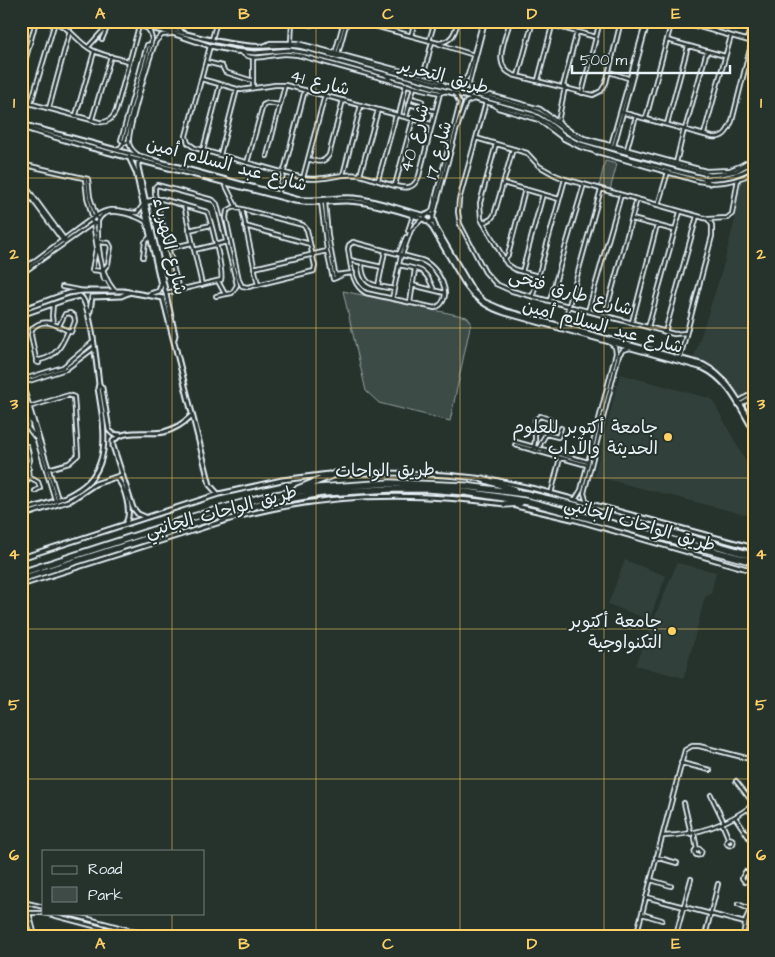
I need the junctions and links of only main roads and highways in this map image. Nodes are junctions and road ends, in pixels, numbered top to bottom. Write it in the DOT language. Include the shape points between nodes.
graph roads {
  1 [pos="335,474"];
  2 [pos="483,478"];
  3 [pos="292,492"];
  4 [pos="526,494"];
  5 [pos="530,502"];
  6 [pos="505,504"];
  7 [pos="629,525"];
  8 [pos="639,527"];
  9 [pos="754,556"];
  10 [pos="754,562"];
  11 [pos="21,573"];
  12 [pos="21,579"];
  1 -- 3 [label="highway"];
  2 -- 4 [label="highway"];
  3 -- 4 [label="highway, طريق الواحات" via="350,485 409,483"];
  3 -- 11 [label="highway, طريق الواحات" via="193,517"];
  4 -- 7 [label="highway, طريق الواحات"];
  5 -- 6 [label="highway"];
  5 -- 7 [label="highway, طريق الواحات"];
  5 -- 12 [label="highway, طريق الواحات" via="429,489 322,493 234,511"];
  7 -- 8 [label="highway, طريق الواحات"];
  8 -- 9 [label="highway, طريق الواحات"];
  8 -- 10 [label="highway, طريق الواحات"];
}
